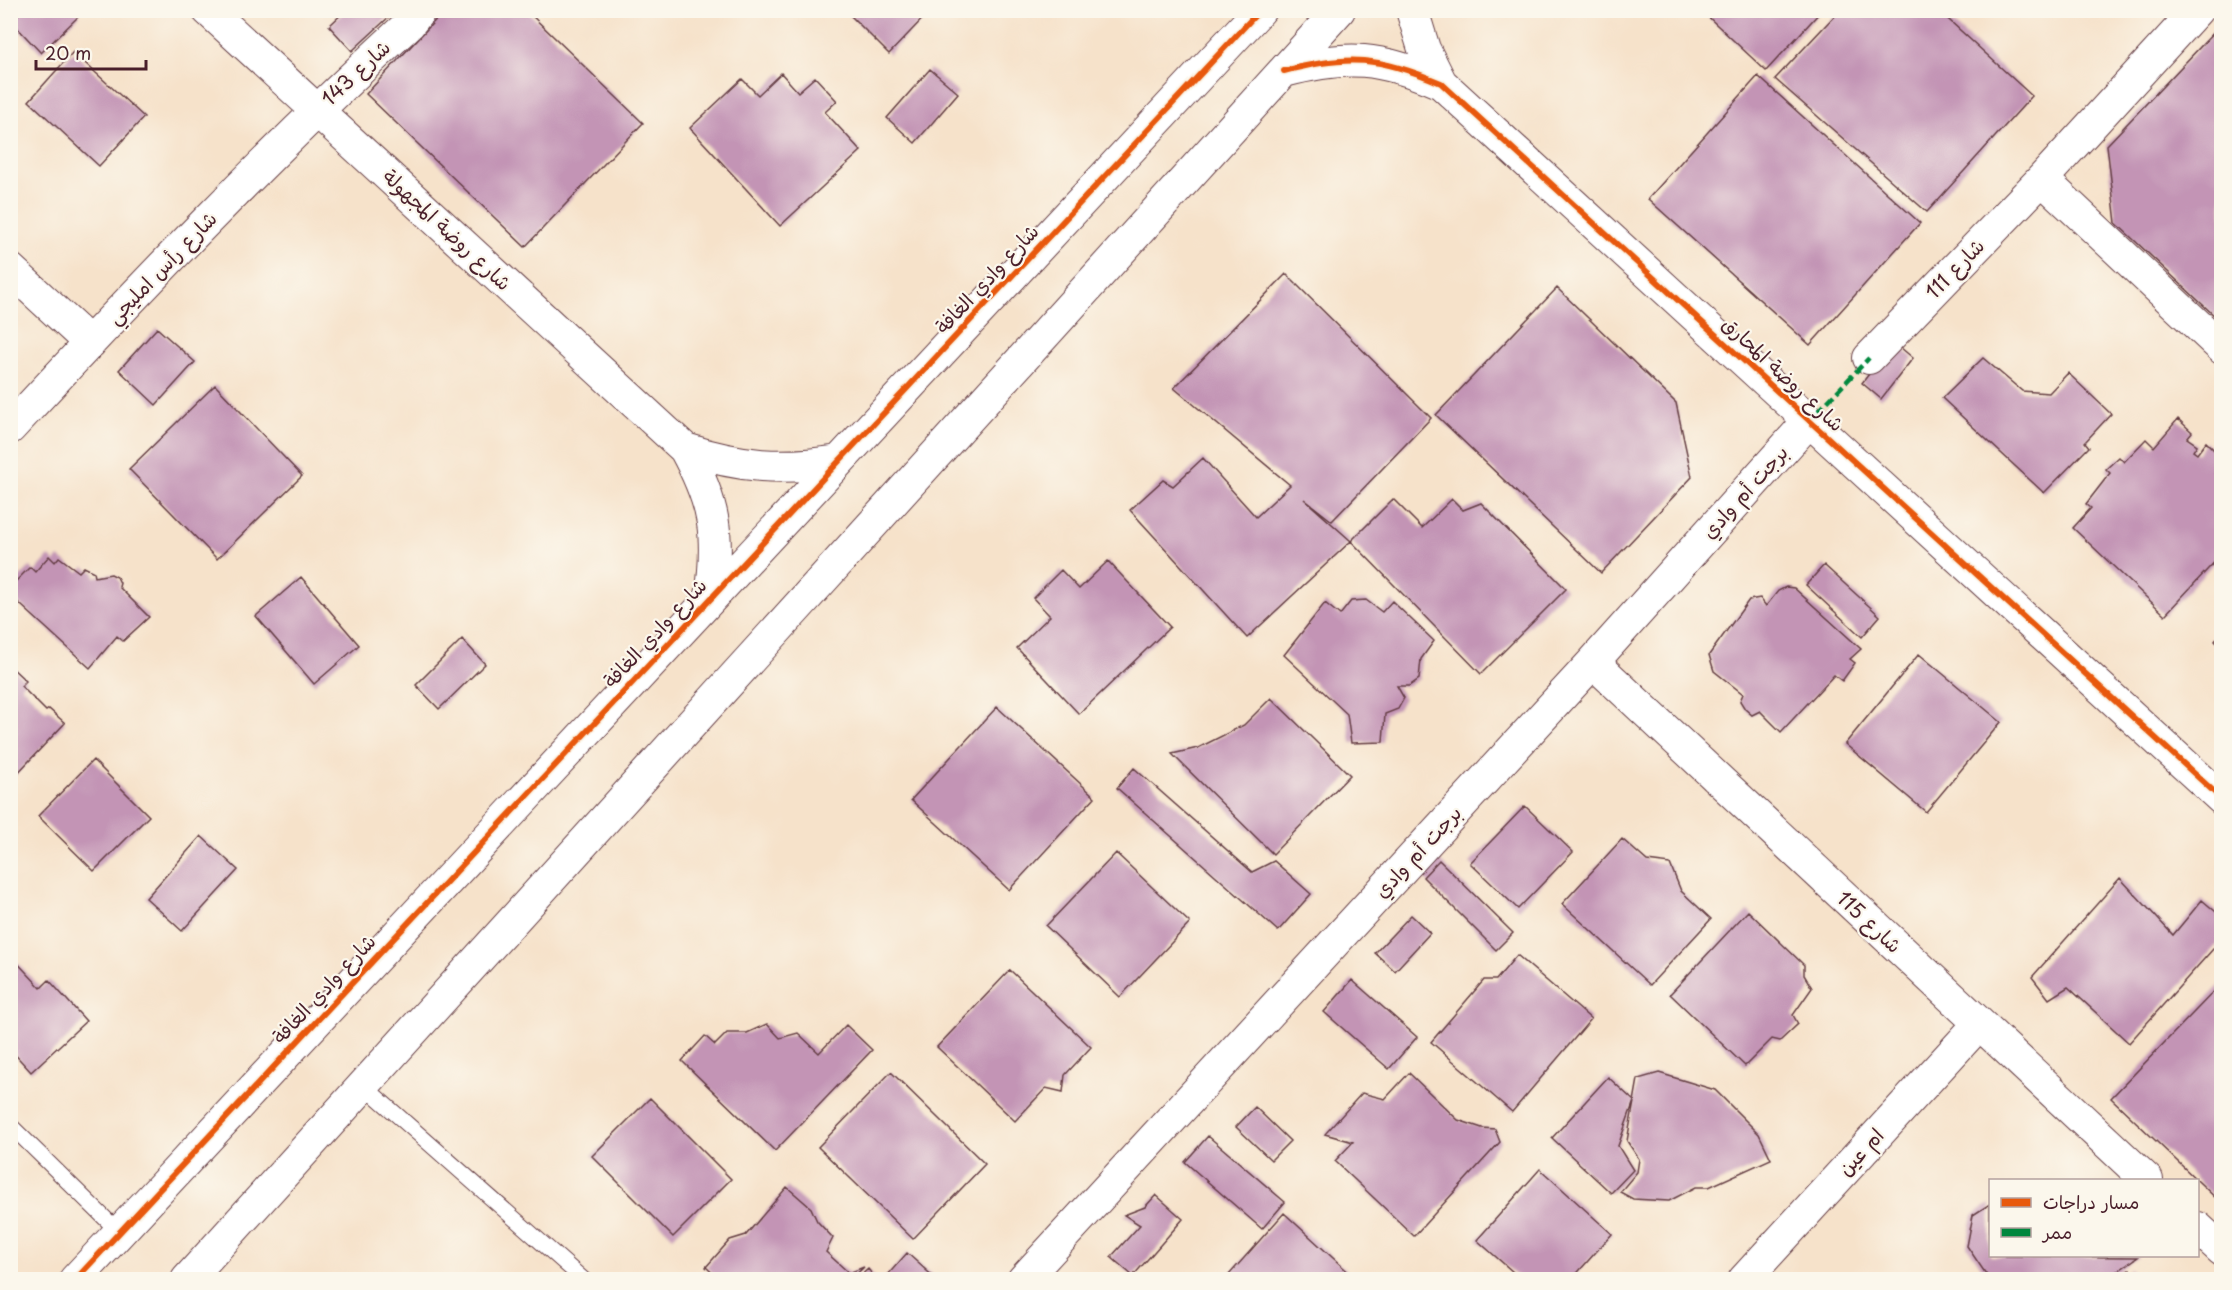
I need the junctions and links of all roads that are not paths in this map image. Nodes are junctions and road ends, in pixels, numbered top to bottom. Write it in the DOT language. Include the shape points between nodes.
graph roads {
  1 [pos="208,10"];
  2 [pos="420,10"];
  3 [pos="1260,10"];
  4 [pos="1340,10"];
  5 [pos="1412,10"];
  6 [pos="2197,10"];
  7 [pos="1284,71"];
  8 [pos="1441,83"];
  9 [pos="315,110"];
  10 [pos="2042,179"];
  11 [pos="10,269"];
  12 [pos="90,343"];
  13 [pos="2222,348"];
  14 [pos="1869,358"];
  15 [pos="1809,421"];
  16 [pos="10,428"];
  17 [pos="685,449"];
  18 [pos="839,461"];
  19 [pos="711,597"];
  20 [pos="1593,662"];
  21 [pos="2222,799"];
  22 [pos="1978,1024"];
  23 [pos="363,1085"];
  24 [pos="10,1125"];
  25 [pos="2146,1179"];
  26 [pos="2199,1229"];
  27 [pos="120,1232"];
  28 [pos="2222,1250"];
  29 [pos="75,1280"];
  30 [pos="187,1280"];
  31 [pos="584,1280"];
  32 [pos="1023,1280"];
  33 [pos="1744,1280"];
  1 -- 9 [label="street, شارع روضة المجهولة"];
  2 -- 9 [label="street, شارع 143"];
  3 -- 18 [label="street, شارع وادي الغافة"];
  4 -- 7 [label="street"];
  5 -- 8 [label="street, شارع روضة المحارق"];
  6 -- 10 [label="street, شارع 111"];
  7 -- 8 [label="street, شارع روضة المحارق" via="1323,61 1364,59 1404,67"];
  7 -- 23 [label="street"];
  8 -- 15 [label="street, شارع روضة المحارق"];
  9 -- 12 [label="street, شارع رأس امليجي"];
  9 -- 17 [label="street, شارع روضة المجهولة"];
  10 -- 13 [label="street"];
  10 -- 14 [label="street, شارع 111"];
  11 -- 12 [label="street"];
  12 -- 16 [label="street, شارع رأس امليجي"];
  15 -- 20 [label="street, برجت أم وادي"];
  15 -- 21 [label="street, شارع روضة المحارق"];
  17 -- 18 [label="street, شارع روضة المجهولة" via="723,461 762,467 801,467"];
  17 -- 19 [label="street, شارع روضة المجهولة" via="704,483 714,520 717,559"];
  18 -- 19 [label="street, شارع وادي الغافة"];
  19 -- 27 [label="street, شارع وادي الغافة"];
  20 -- 22 [label="street, شارع 115"];
  20 -- 32 [label="street, برجت أم وادي"];
  22 -- 25 [label="street, شارع 115"];
  22 -- 33 [label="street, ام عين"];
  23 -- 30 [label="street"];
  23 -- 31 [label="lane"];
  24 -- 27 [label="lane"];
  26 -- 28 [label="street"];
  27 -- 29 [label="street, شارع وادي الغافة"];
}
